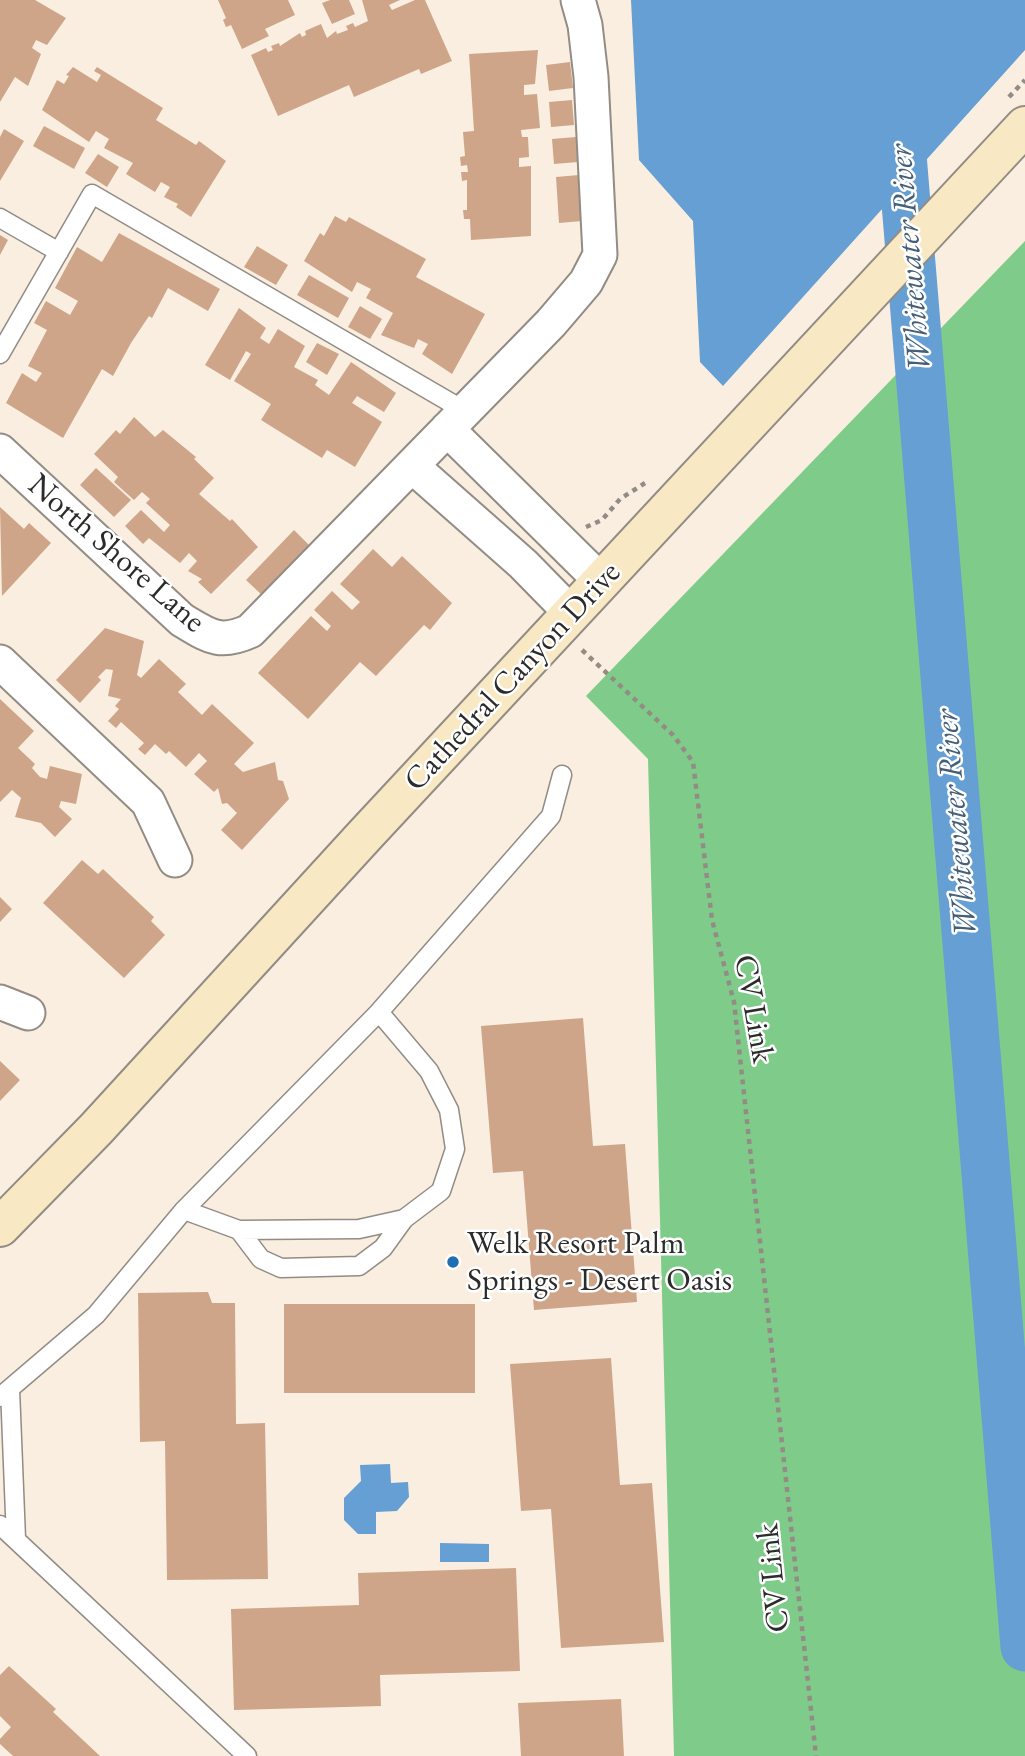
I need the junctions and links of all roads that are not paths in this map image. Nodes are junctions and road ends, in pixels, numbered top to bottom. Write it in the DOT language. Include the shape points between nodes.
graph roads {
  1 [pos="578,0"];
  2 [pos="1025,127"];
  3 [pos="0,218"];
  4 [pos="59,252"];
  5 [pos="0,354"];
  6 [pos="456,420"];
  7 [pos="0,451"];
  8 [pos="412,466"];
  9 [pos="602,582"];
  10 [pos="565,621"];
  11 [pos="0,662"];
  12 [pos="562,775"];
  13 [pos="175,860"];
  14 [pos="379,1012"];
  15 [pos="184,1210"];
  16 [pos="404,1219"];
  17 [pos="0,1227"];
  18 [pos="239,1230"];
  19 [pos="5,1393"];
  20 [pos="0,1525"];
  21 [pos="16,1539"];
  22 [pos="247,1756"];
  1 -- 6 [label="street, North Shore Lane" via="591,77 600,255 586,282 551,323"];
  2 -- 9 [label="street, Cathedral Canyon Drive"];
  3 -- 4 [label="lane"];
  4 -- 5 [label="lane"];
  4 -- 6 [label="lane" via="92,194"];
  6 -- 8 [label="street, North Shore Lane"];
  6 -- 9 [label="street"];
  7 -- 8 [label="street, North Shore Lane" via="182,620 212,638 231,640 250,631 296,587"];
  8 -- 10 [label="street" via="523,564"];
  9 -- 10 [label="street, Cathedral Canyon Drive"];
  10 -- 17 [label="street, Cathedral Canyon Drive"];
  11 -- 13 [label="street" via="148,802"];
  12 -- 14 [label="lane" via="551,816"];
  14 -- 15 [label="lane"];
  14 -- 16 [label="lane" via="429,1071 449,1110 455,1149 441,1191"];
  15 -- 18 [label="lane"];
  15 -- 19 [label="lane" via="96,1315"];
  16 -- 18 [label="lane" via="359,1229"];
  16 -- 18 [label="lane" via="383,1248 359,1266 281,1268 261,1259"];
  19 -- 21 [label="lane"];
  20 -- 21 [label="lane"];
  21 -- 22 [label="lane"];
}
